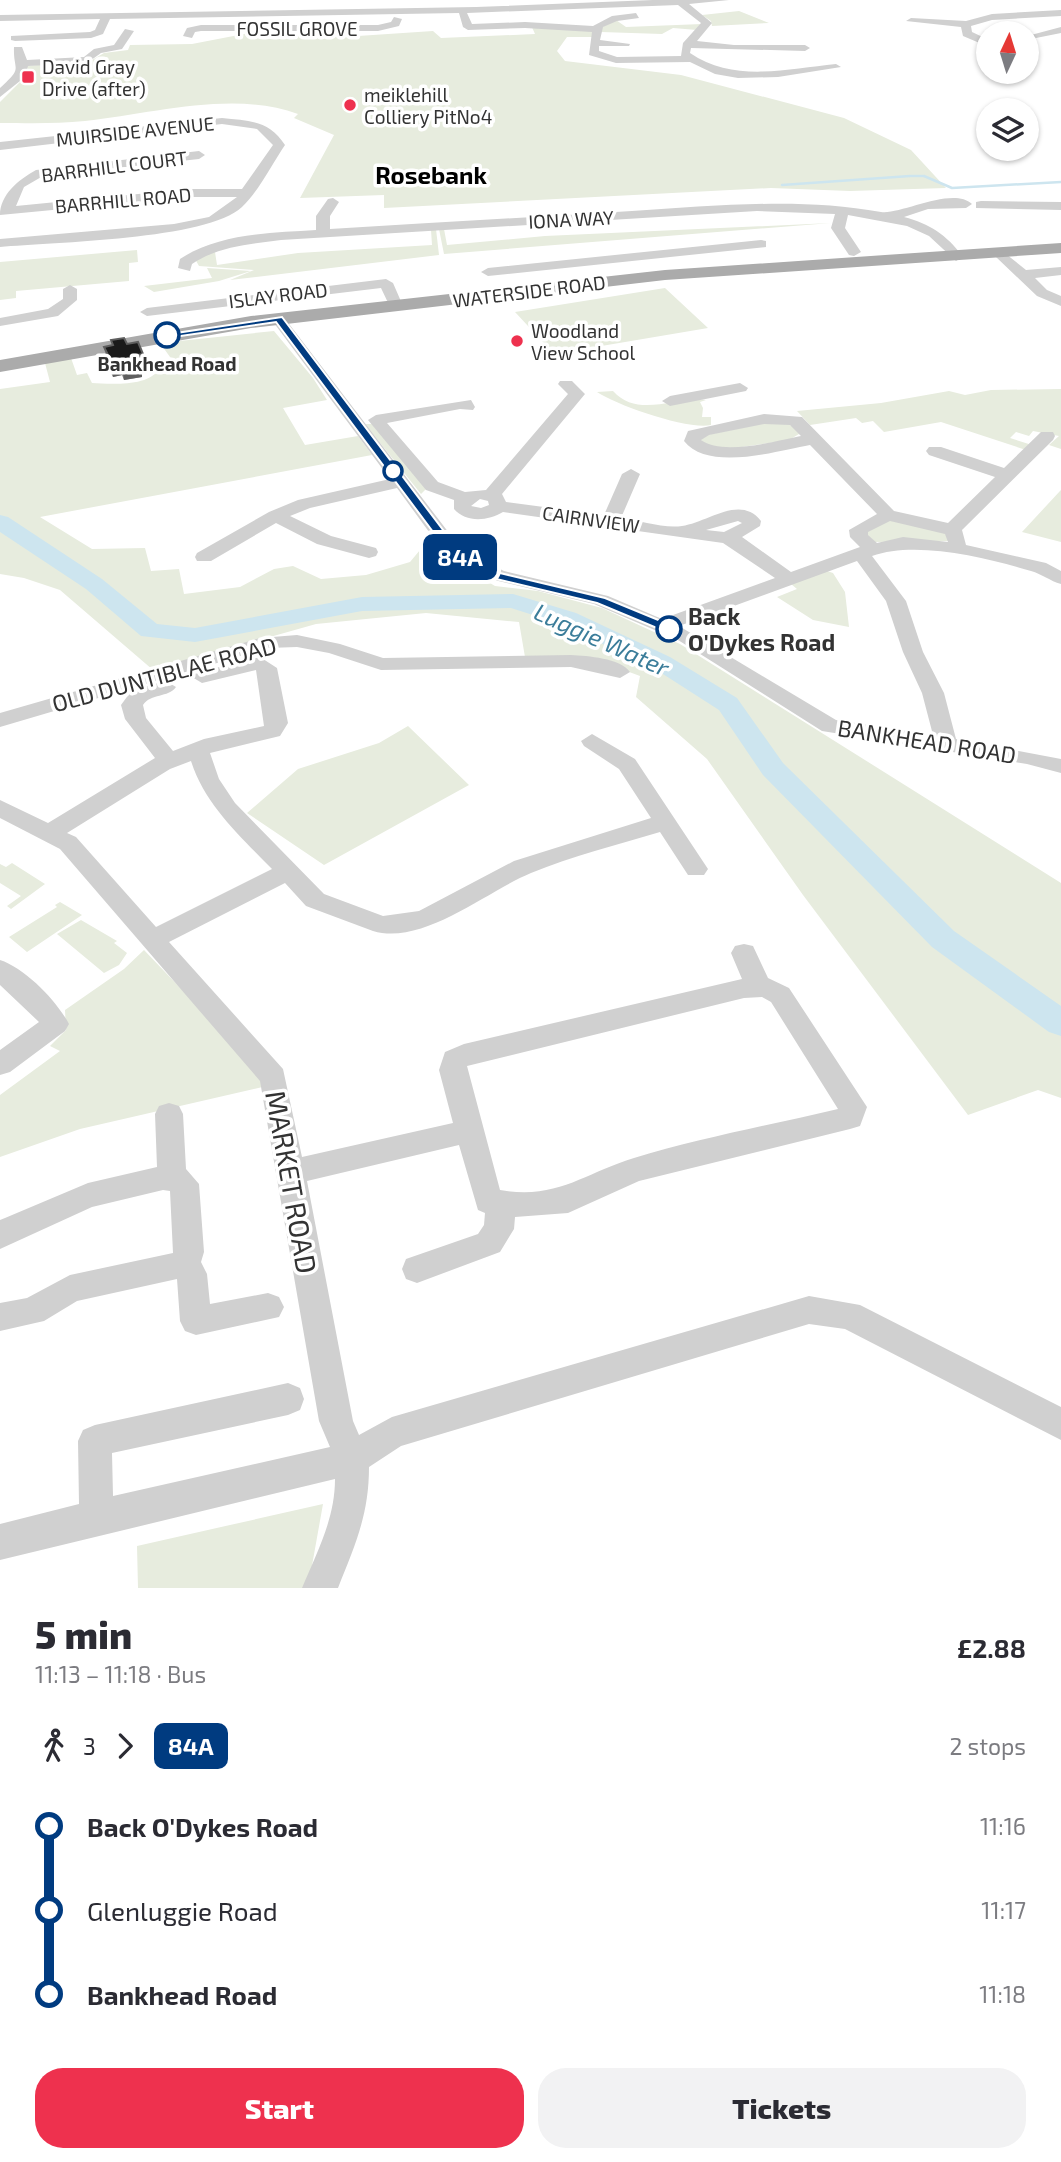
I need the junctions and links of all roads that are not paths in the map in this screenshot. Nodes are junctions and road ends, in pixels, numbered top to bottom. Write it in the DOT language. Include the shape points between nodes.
graph roads {
  1 [pos="724,0"];
  2 [pos="260,2"];
  3 [pos="644,2"];
  4 [pos="115,3"];
  5 [pos="474,5"];
  6 [pos="539,5"];
  7 [pos="355,6"];
  8 [pos="684,6"];
  9 [pos="30,7"];
  10 [pos="605,8"];
  11 [pos="399,9"];
  12 [pos="1061,13"];
  13 [pos="267,14"];
  14 [pos="463,14"];
  15 [pos="1032,15"];
  16 [pos="23,17"];
  17 [pos="0,18"];
  18 [pos="615,18"];
  19 [pos="912,21"];
  20 [pos="966,24"];
  21 [pos="536,26"];
  22 [pos="1061,28"];
  23 [pos="597,29"];
  24 [pos="129,31"];
  25 [pos="1040,34"];
  26 [pos="188,36"];
  27 [pos="762,37"];
  28 [pos="976,38"];
  29 [pos="595,43"];
  30 [pos="688,43"];
  31 [pos="625,44"];
  32 [pos="765,48"];
  33 [pos="805,48"];
  34 [pos="15,53"];
  35 [pos="691,59"];
  36 [pos="836,67"];
  37 [pos="0,94"];
  38 [pos="0,146"];
  39 [pos="199,155"];
  40 [pos="246,193"];
  41 [pos="332,202"];
  42 [pos="966,204"];
  43 [pos="981,205"];
  44 [pos="1061,206"];
  45 [pos="520,207"];
  46 [pos="4,210"];
  47 [pos="842,212"];
  48 [pos="894,219"];
  49 [pos="526,221"];
  50 [pos="193,225"];
  51 [pos="323,233"];
  52 [pos="0,243"];
  53 [pos="224,244"];
  54 [pos="761,244"];
  55 [pos="1061,248"];
  56 [pos="854,252"];
  57 [pos="1001,254"];
  58 [pos="650,255"];
  59 [pos="956,257"];
  60 [pos="185,268"];
  61 [pos="488,272"];
  62 [pos="1059,273"];
  63 [pos="665,275"];
  64 [pos="1024,275"];
  65 [pos="70,289"];
  66 [pos="1060,298"];
  67 [pos="396,306"];
  68 [pos="146,312"];
  69 [pos="278,319"];
  70 [pos="0,322"];
  71 [pos="0,366"];
  72 [pos="566,384"];
  73 [pos="740,388"];
  74 [pos="709,394"];
  75 [pos="670,401"];
  76 [pos="467,407"];
  77 [pos="727,426"];
  78 [pos="1047,436"];
  79 [pos="813,439"];
  80 [pos="935,451"];
  81 [pos="631,474"];
  82 [pos="1008,475"];
  83 [pos="402,482"];
  84 [pos="495,501"];
  85 [pos="464,503"];
  86 [pos="888,515"];
  87 [pos="275,516"];
  88 [pos="429,518"];
  89 [pos="610,522"];
  90 [pos="953,530"];
  91 [pos="683,532"];
  92 [pos="726,538"];
  93 [pos="957,550"];
  94 [pos="867,551"];
  95 [pos="369,552"];
  96 [pos="204,557"];
  97 [pos="1061,578"];
  98 [pos="789,579"];
  99 [pos="664,626"];
  100 [pos="620,672"];
  101 [pos="0,720"];
  102 [pos="592,741"];
  103 [pos="947,746"];
  104 [pos="198,750"];
  105 [pos="169,761"];
  106 [pos="1061,766"];
  107 [pos="0,808"];
  108 [pos="665,822"];
  109 [pos="49,834"];
  110 [pos="696,869"];
  111 [pos="289,871"];
  112 [pos="153,939"];
  113 [pos="744,953"];
  114 [pos="0,970"];
  115 [pos="759,987"];
  116 [pos="0,1064"];
  117 [pos="169,1114"];
  118 [pos="468,1131"];
  119 [pos="291,1172"];
  120 [pos="172,1178"];
  121 [pos="501,1203"];
  122 [pos="0,1236"];
  123 [pos="185,1264"];
  124 [pos="417,1269"];
  125 [pos="268,1307"];
  126 [pos="0,1317"];
  127 [pos="595,1371"];
  128 [pos="288,1399"];
  129 [pos="1061,1424"];
  130 [pos="352,1459"];
  131 [pos="96,1517"];
  132 [pos="0,1542"];
  133 [pos="320,1588"];
  1 -- 8 [label="street"];
  2 -- 13 [label="street" via="257,4 267,8"];
  3 -- 5 [label="street"];
  3 -- 8 [label="street"];
  4 -- 34 [label="street" via="95,34"];
  5 -- 11 [label="street"];
  6 -- 21 [label="street" via="542,21"];
  7 -- 11 [label="street"];
  7 -- 13 [label="street"];
  8 -- 18 [label="street"];
  8 -- 30 [label="street" via="707,25"];
  9 -- 16 [label="street"];
  10 -- 18 [label="street"];
  11 -- 26 [label="street, FOSSIL GROVE" via="397,22 384,27 201,28 191,30"];
  12 -- 15 [label="street"];
  13 -- 16 [label="street"];
  14 -- 21 [label="street" via="468,27"];
  15 -- 20 [label="street"];
  15 -- 22 [label="street"];
  16 -- 17 [label="street"];
  16 -- 34 [label="street" via="13,33"];
  18 -- 23 [label="street"];
  19 -- 20 [label="street"];
  20 -- 28 [label="street" via="967,34"];
  21 -- 23 [label="street"];
  22 -- 25 [label="street"];
  23 -- 29 [label="street"];
  24 -- 34 [label="street" via="118,47 98,51 89,59"];
  27 -- 32 [label="street"];
  29 -- 31 [label="street"];
  29 -- 35 [label="street" via="593,53 609,59"];
  30 -- 32 [label="street"];
  30 -- 35 [label="street" via="685,51"];
  32 -- 33 [label="street"];
  34 -- 37 [label="street" via="22,75"];
  35 -- 36 [label="street" via="734,75"];
  38 -- 40 [label="street, MUIRSIDE AVENUE" via="167,125 243,122 266,130 279,145"];
  39 -- 46 [label="street, BARRHILL COURT" via="40,173 19,185"];
  40 -- 46 [label="street, BARRHILL ROAD" via="189,193"];
  40 -- 50 [label="street, MUIRSIDE AVENUE" via="228,214"];
  41 -- 51 [label="street" via="323,216"];
  42 -- 48 [label="street" via="916,207"];
  43 -- 44 [label="street"];
  45 -- 49 [label="street"];
  47 -- 48 [label="street, IONA WAY"];
  47 -- 49 [label="street, IONA WAY" via="744,208"];
  47 -- 56 [label="street" via="838,228"];
  48 -- 59 [label="street, IONA WAY" via="928,230"];
  49 -- 51 [label="street, IONA WAY"];
  50 -- 52 [label="street, MUIRSIDE AVENUE"];
  50 -- 53 [label="street"];
  51 -- 53 [label="street, IONA WAY"];
  53 -- 60 [label="street, IONA WAY" via="187,259"];
  54 -- 58 [label="street"];
  55 -- 57 [label="main road, WATERSIDE ROAD"];
  57 -- 59 [label="main road, WATERSIDE ROAD"];
  57 -- 64 [label="street"];
  58 -- 61 [label="street"];
  58 -- 63 [label="street"];
  59 -- 63 [label="main road, WATERSIDE ROAD"];
  62 -- 64 [label="street"];
  63 -- 67 [label="main road, WATERSIDE ROAD"];
  64 -- 66 [label="street" via="1042,293"];
  65 -- 70 [label="street" via="70,300 61,310"];
  67 -- 68 [label="street, ISLAY ROAD" via="386,283"];
  67 -- 69 [label="main road, WATERSIDE ROAD"];
  69 -- 71 [label="main road, WATERSIDE ROAD"];
  69 -- 83 [label="street, BANKHEAD ROAD"];
  72 -- 84 [label="street" via="577,394"];
  73 -- 74 [label="street"];
  74 -- 75 [label="street"];
  74 -- 77 [label="street"];
  76 -- 85 [label="street, CAIRNVIEW" via="465,403 376,420 432,486"];
  77 -- 79 [label="street" via="791,419"];
  77 -- 79 [label="street" via="697,433 692,441 702,450 721,453"];
  78 -- 82 [label="street"];
  79 -- 86 [label="street"];
  80 -- 82 [label="street"];
  81 -- 89 [label="street"];
  82 -- 90 [label="street"];
  83 -- 87 [label="street" via="322,498"];
  83 -- 88 [label="street, BANKHEAD ROAD"];
  84 -- 85 [label="street, CAIRNVIEW" via="480,494"];
  84 -- 89 [label="street, CAIRNVIEW"];
  85 -- 88 [label="street, CAIRNVIEW"];
  86 -- 90 [label="street"];
  86 -- 94 [label="street" via="858,530"];
  87 -- 95 [label="street" via="307,534"];
  87 -- 96 [label="street"];
  88 -- 99 [label="street, BANKHEAD ROAD" via="455,554 484,571 601,600"];
  89 -- 91 [label="street, CAIRNVIEW"];
  90 -- 93 [label="street"];
  91 -- 92 [label="street, CAIRNVIEW"];
  91 -- 92 [label="street, CAIRNVIEW" via="730,516 752,521 751,526"];
  92 -- 98 [label="street, CAIRNVIEW"];
  93 -- 94 [label="street" via="903,543"];
  93 -- 97 [label="street" via="1039,567"];
  94 -- 98 [label="street"];
  94 -- 103 [label="street" via="896,601 912,652 933,693"];
  98 -- 99 [label="street"];
  99 -- 103 [label="street, BANKHEAD ROAD" via="706,647 830,726"];
  100 -- 101 [label="street, OLD DUNTIBLAE ROAD" via="571,661 380,663 297,641 267,642"];
  102 -- 108 [label="street" via="638,760"];
  103 -- 106 [label="street, BANKHEAD ROAD"];
  104 -- 105 [label="street"];
  104 -- 105 [label="street" via="272,731 277,723 267,668 250,664 139,695 132,705 136,719"];
  104 -- 111 [label="street" via="208,780 227,807"];
  105 -- 109 [label="street"];
  107 -- 109 [label="street, MARKET ROAD"];
  108 -- 110 [label="street"];
  108 -- 111 [label="street" via="522,867 424,919 402,924 382,925 316,900"];
  109 -- 112 [label="street, MARKET ROAD" via="68,843"];
  111 -- 112 [label="street"];
  112 -- 119 [label="street, MARKET ROAD" via="273,1077"];
  113 -- 115 [label="street"];
  114 -- 116 [label="street" via="56,1024"];
  115 -- 118 [label="street" via="464,1055 455,1060 453,1070"];
  115 -- 121 [label="street" via="780,995 853,1107 850,1118 634,1170 568,1200"];
  117 -- 120 [label="street"];
  118 -- 119 [label="street"];
  118 -- 121 [label="street" via="484,1195 488,1201"];
  119 -- 130 [label="street, MARKET ROAD" via="336,1421"];
  120 -- 122 [label="street" via="108,1189"];
  120 -- 123 [label="street" via="184,1184 189,1252"];
  121 -- 124 [label="street" via="499,1229 489,1243"];
  123 -- 125 [label="street" via="191,1274 196,1321"];
  123 -- 126 [label="street" via="70,1289 33,1311"];
  127 -- 129 [label="street" via="809,1310 849,1315"];
  127 -- 130 [label="street" via="392,1433"];
  128 -- 131 [label="street" via="95,1441"];
  130 -- 131 [label="street"];
  130 -- 133 [label="street" via="349,1513"];
  131 -- 132 [label="street"];
}
